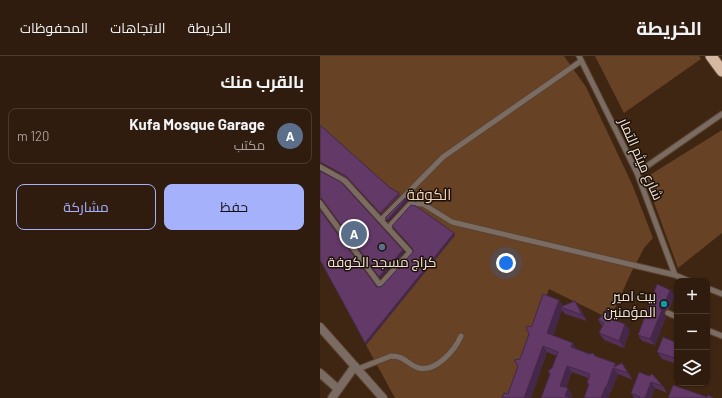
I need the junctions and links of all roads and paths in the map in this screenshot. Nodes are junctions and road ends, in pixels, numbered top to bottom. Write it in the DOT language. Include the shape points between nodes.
graph roads {
  1 [pos="711,56"];
  2 [pos="580,58"];
  3 [pos="722,71"];
  4 [pos="722,114"];
  5 [pos="320,167"];
  6 [pos="637,173"];
  7 [pos="320,203"];
  8 [pos="381,220"];
  9 [pos="388,228"];
  10 [pos="675,275"];
  11 [pos="682,278"];
  12 [pos="710,289"];
  13 [pos="722,294"];
  14 [pos="668,313"];
  15 [pos="674,316"];
  16 [pos="320,328"];
  17 [pos="710,331"];
  18 [pos="461,336"];
  19 [pos="722,336"];
  20 [pos="356,367"];
  21 [pos="320,373"];
  22 [pos="338,389"];
  23 [pos="332,398"];
  24 [pos="383,398"];
  1 -- 3 [label="highway"];
  2 -- 6 [label="lane, شارع ميثم التمار"];
  2 -- 8 [label="lane" via="443,158"];
  4 -- 6 [label="lane"];
  5 -- 8 [label="lane" via="345,181"];
  6 -- 10 [label="lane, شارع ميثم التمار"];
  7 -- 9 [label="lane" via="380,285 410,252"];
  8 -- 9 [label="lane"];
  9 -- 10 [label="lane" via="411,203 423,204 452,222"];
  10 -- 11 [label="lane"];
  12 -- 13 [label="lane"];
  14 -- 15 [label="lane"];
  16 -- 20 [label="street"];
  17 -- 19 [label="lane"];
  18 -- 20 [label="lane" via="445,358 433,367 418,368 402,357 391,356"];
  20 -- 22 [label="street"];
  20 -- 24 [label="street"];
  21 -- 22 [label="street"];
  22 -- 23 [label="street"];
}
